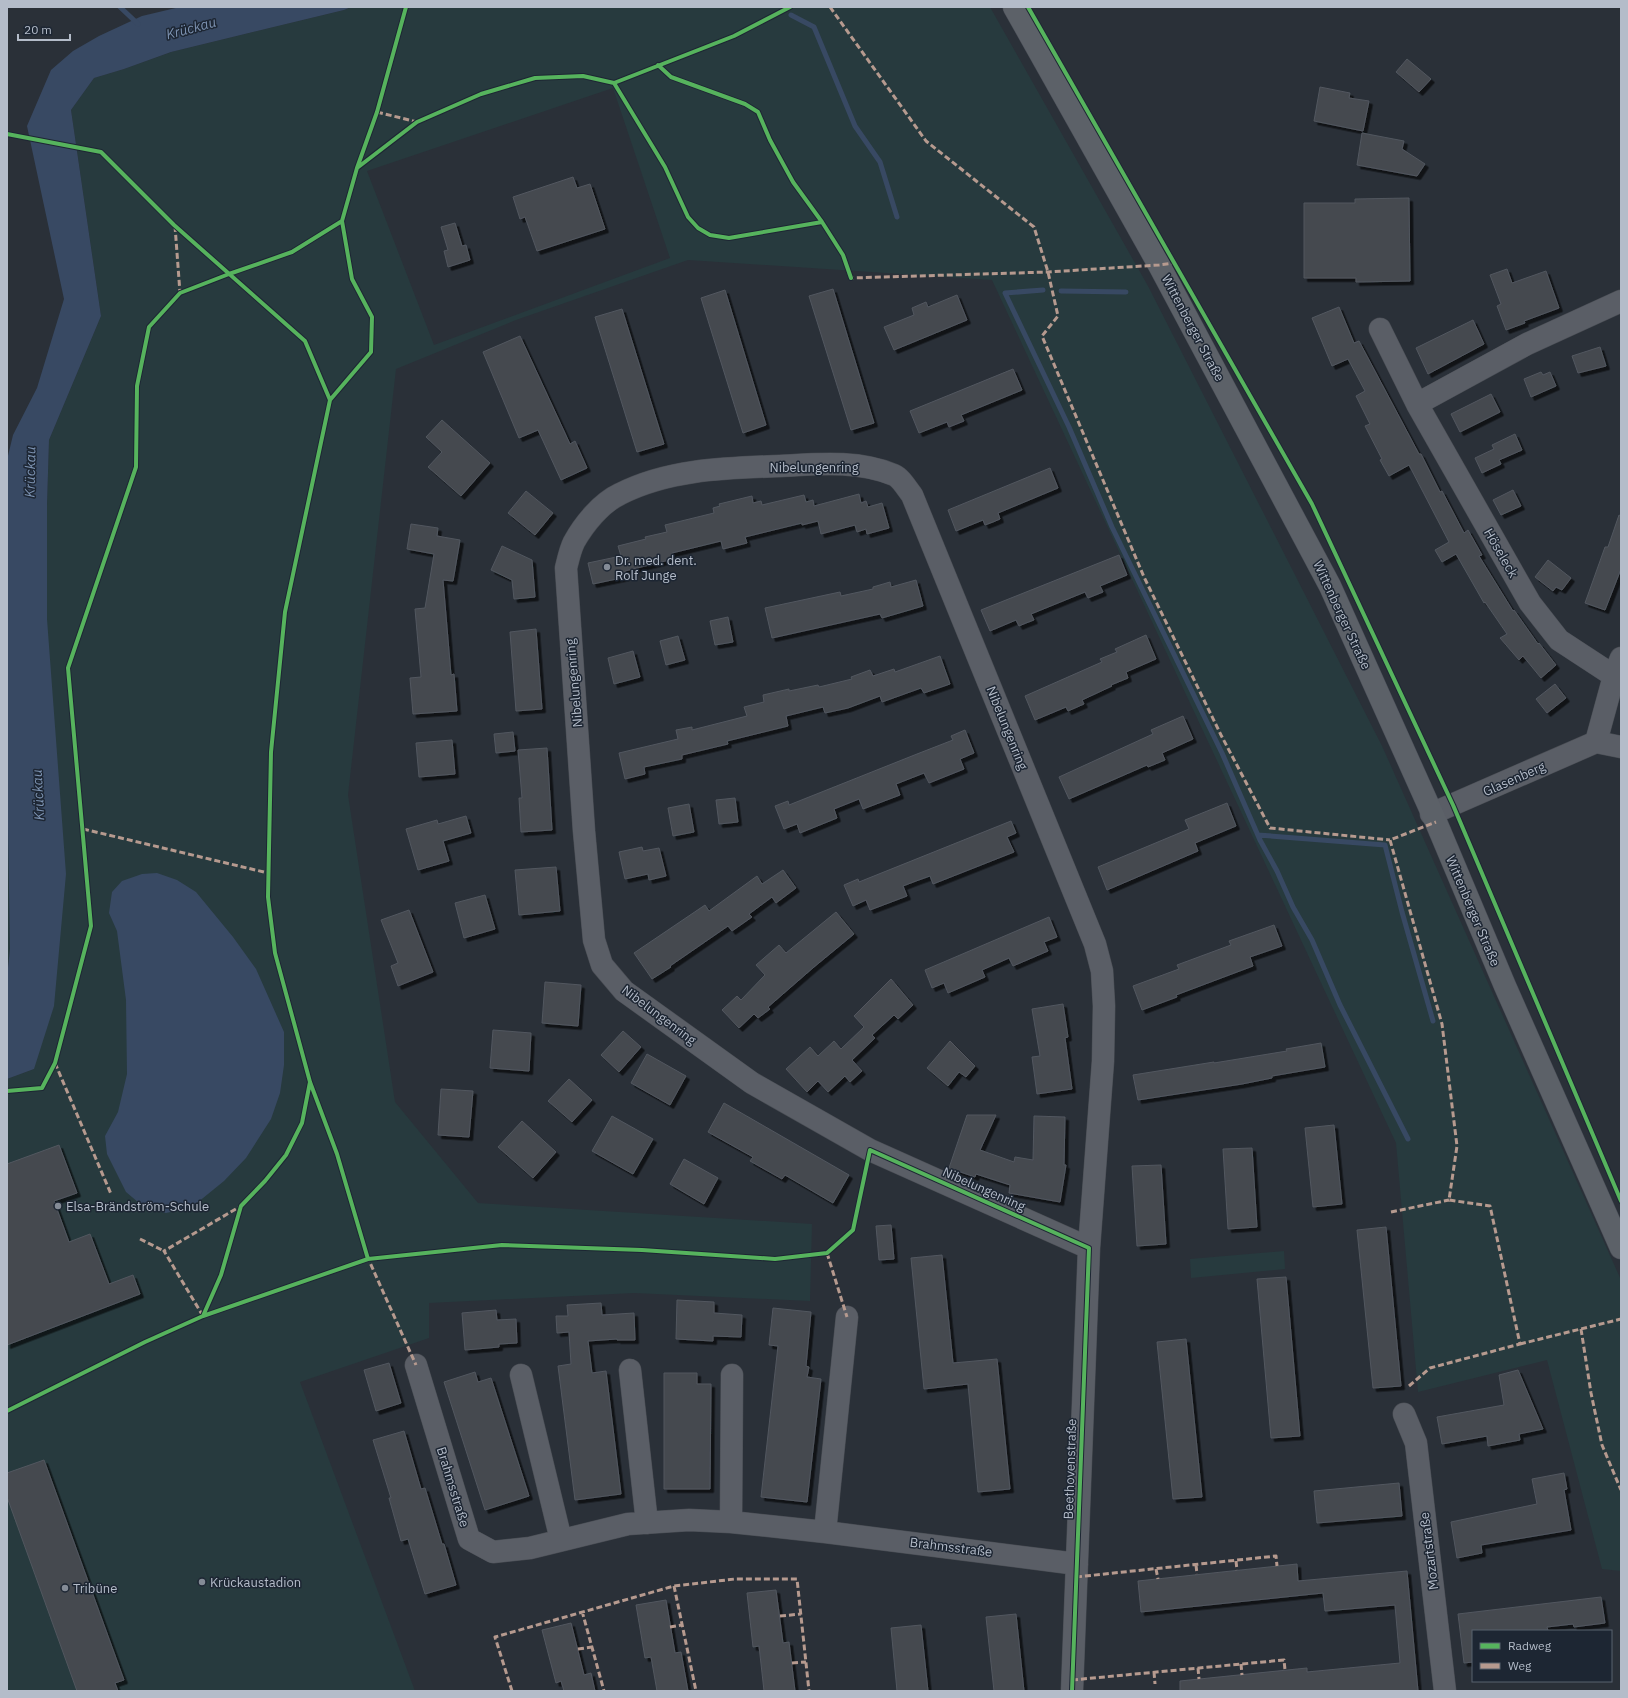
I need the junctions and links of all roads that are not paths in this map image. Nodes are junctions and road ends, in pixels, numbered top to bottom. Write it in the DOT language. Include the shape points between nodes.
graph roads {
  1 [pos="1014,7"];
  2 [pos="1621,301"];
  3 [pos="1380,329"];
  4 [pos="1417,404"];
  5 [pos="1618,667"];
  6 [pos="1596,742"];
  7 [pos="1621,747"];
  8 [pos="1431,814"];
  9 [pos="1089,1248"];
  10 [pos="1621,1248"];
  11 [pos="847,1317"];
  12 [pos="416,1365"];
  13 [pos="630,1370"];
  14 [pos="521,1375"];
  15 [pos="732,1376"];
  16 [pos="1404,1414"];
  17 [pos="731,1522"];
  18 [pos="647,1523"];
  19 [pos="825,1532"];
  20 [pos="561,1540"];
  21 [pos="1077,1564"];
  22 [pos="1072,1691"];
  23 [pos="1445,1691"];
  1 -- 8 [label="main road, Wittenberger Straße" via="1159,265 1330,586"];
  2 -- 4 [label="street" via="1527,344"];
  3 -- 4 [label="street, Höseleck"];
  4 -- 5 [label="street, Höseleck" via="1530,603 1559,640"];
  5 -- 6 [label="street"];
  6 -- 7 [label="street"];
  6 -- 8 [label="street, Glasenberg"];
  8 -- 10 [label="main road, Wittenberger Straße"];
  9 -- 9 [label="street, Nibelungenring" via="1103,1061 1102,971 1095,944 1072,883 912,495 896,476 866,467 837,464 696,471 657,479 619,494 587,523 574,543 566,568 584,831 594,940 602,965 624,991 752,1083 870,1150"];
  9 -- 21 [label="street, Beethovenstraße"];
  11 -- 19 [label="street"];
  12 -- 20 [label="street, Brahmsstraße" via="469,1538 493,1552 530,1548"];
  13 -- 18 [label="street"];
  14 -- 20 [label="street"];
  15 -- 17 [label="street"];
  16 -- 23 [label="street, Mozartstraße" via="1416,1443"];
  17 -- 18 [label="street, Brahmsstraße" via="689,1520"];
  17 -- 19 [label="street, Brahmsstraße"];
  18 -- 20 [label="street, Brahmsstraße" via="628,1524"];
  19 -- 21 [label="street, Brahmsstraße"];
  21 -- 22 [label="street, Beethovenstraße"];
}
